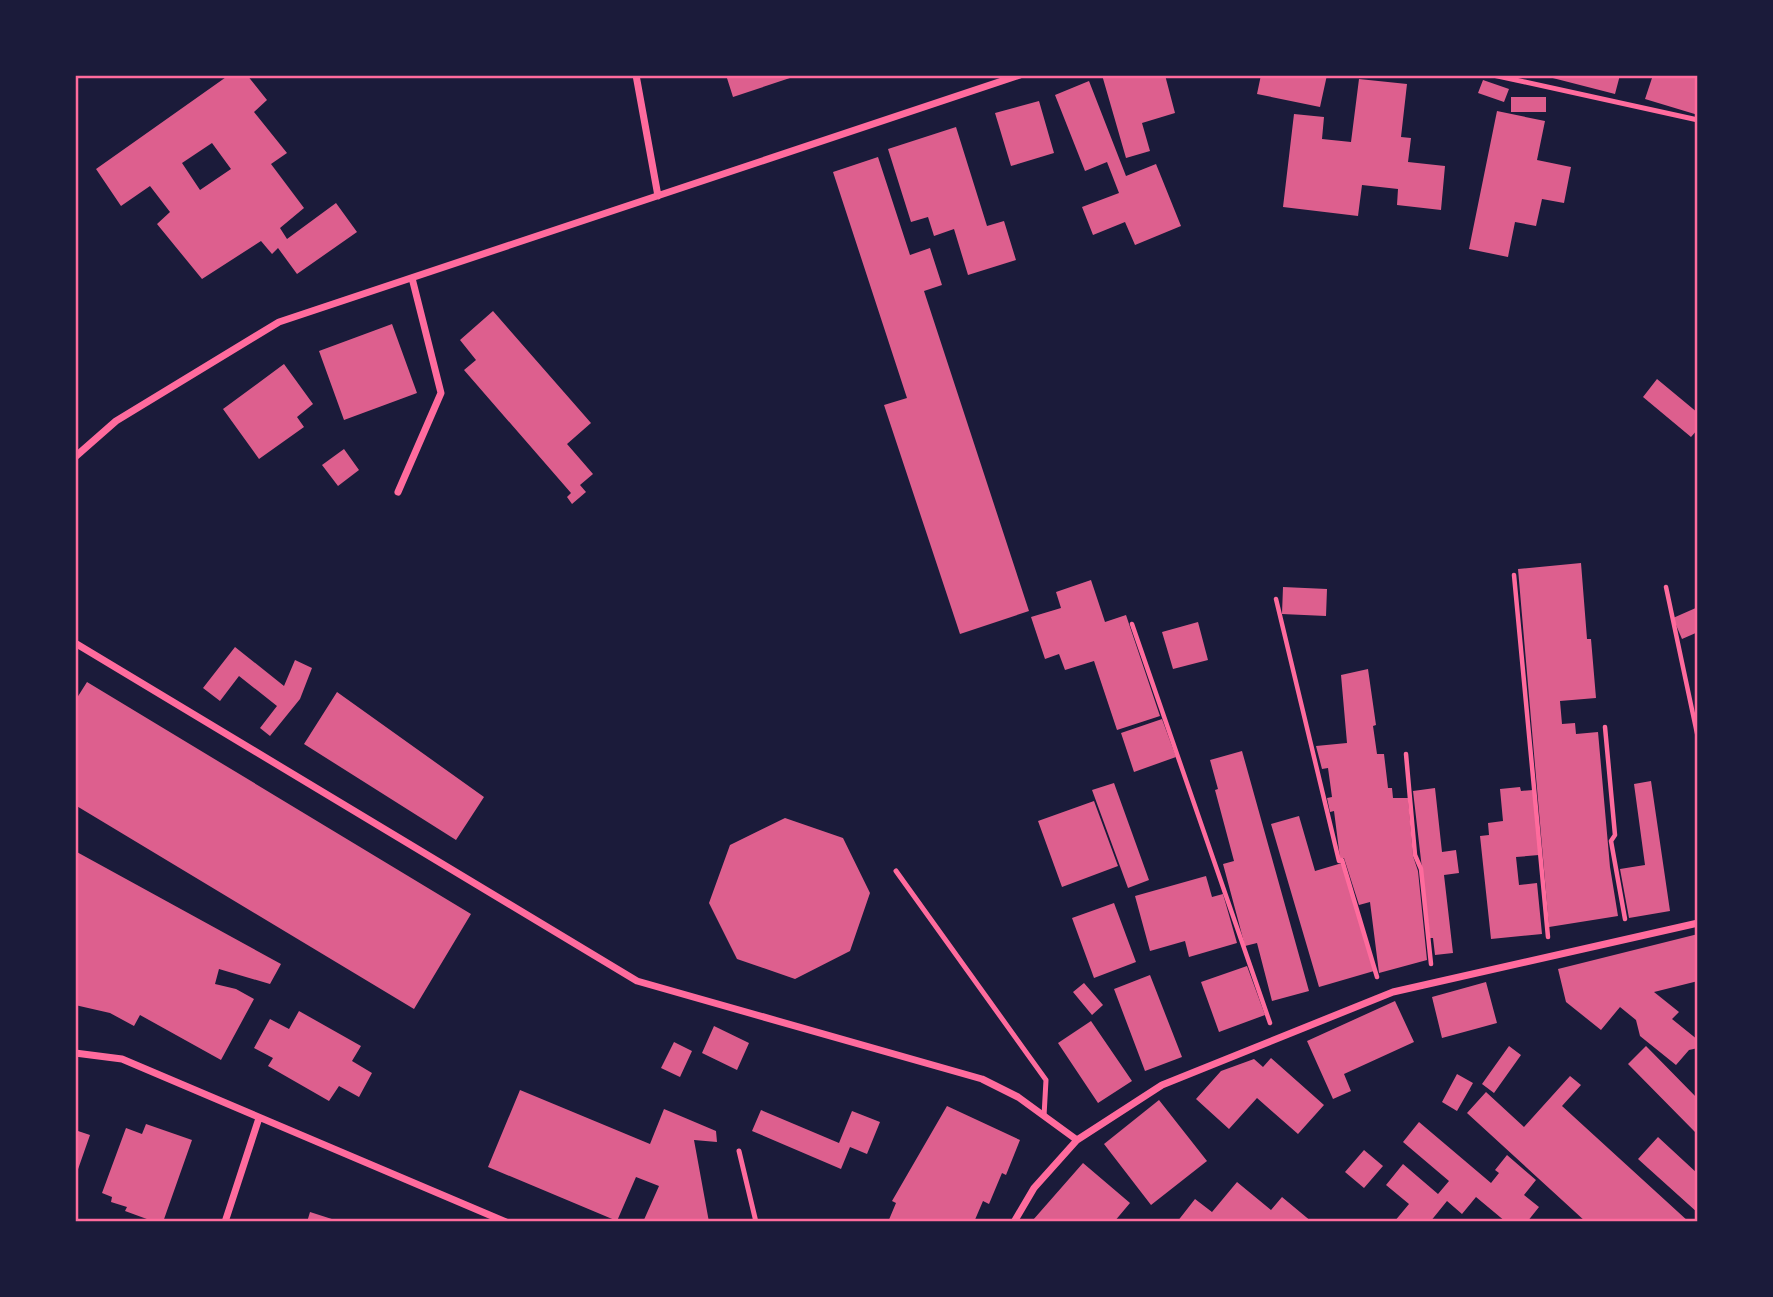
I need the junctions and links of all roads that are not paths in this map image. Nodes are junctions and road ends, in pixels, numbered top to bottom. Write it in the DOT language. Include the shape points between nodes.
graph roads {
  1 [pos="636,75"];
  2 [pos="1020,75"];
  3 [pos="1493,75"];
  4 [pos="1698,120"];
  5 [pos="658,196"];
  6 [pos="412,278"];
  7 [pos="75,457"];
  8 [pos="398,492"];
  9 [pos="75,643"];
  10 [pos="896,870"];
  11 [pos="1698,923"];
  12 [pos="75,1053"];
  13 [pos="1044,1116"];
  14 [pos="259,1118"];
  15 [pos="1077,1140"];
  16 [pos="739,1151"];
  17 [pos="225,1222"];
  18 [pos="506,1222"];
  19 [pos="756,1222"];
  20 [pos="1014,1222"];
  1 -- 5 [label="street"];
  2 -- 5 [label="street"];
  3 -- 4 [label="lane"];
  5 -- 6 [label="street"];
  6 -- 7 [label="street" via="279,322 116,421"];
  6 -- 8 [label="street" via="441,393"];
  9 -- 13 [label="street" via="637,981 982,1079"];
  10 -- 13 [label="lane" via="1046,1080"];
  11 -- 15 [label="street" via="1382,996 1162,1084"];
  12 -- 14 [label="street" via="122,1059"];
  13 -- 15 [label="street"];
  14 -- 17 [label="street"];
  14 -- 18 [label="street"];
  15 -- 20 [label="street" via="1034,1188"];
  16 -- 19 [label="lane"];
}
